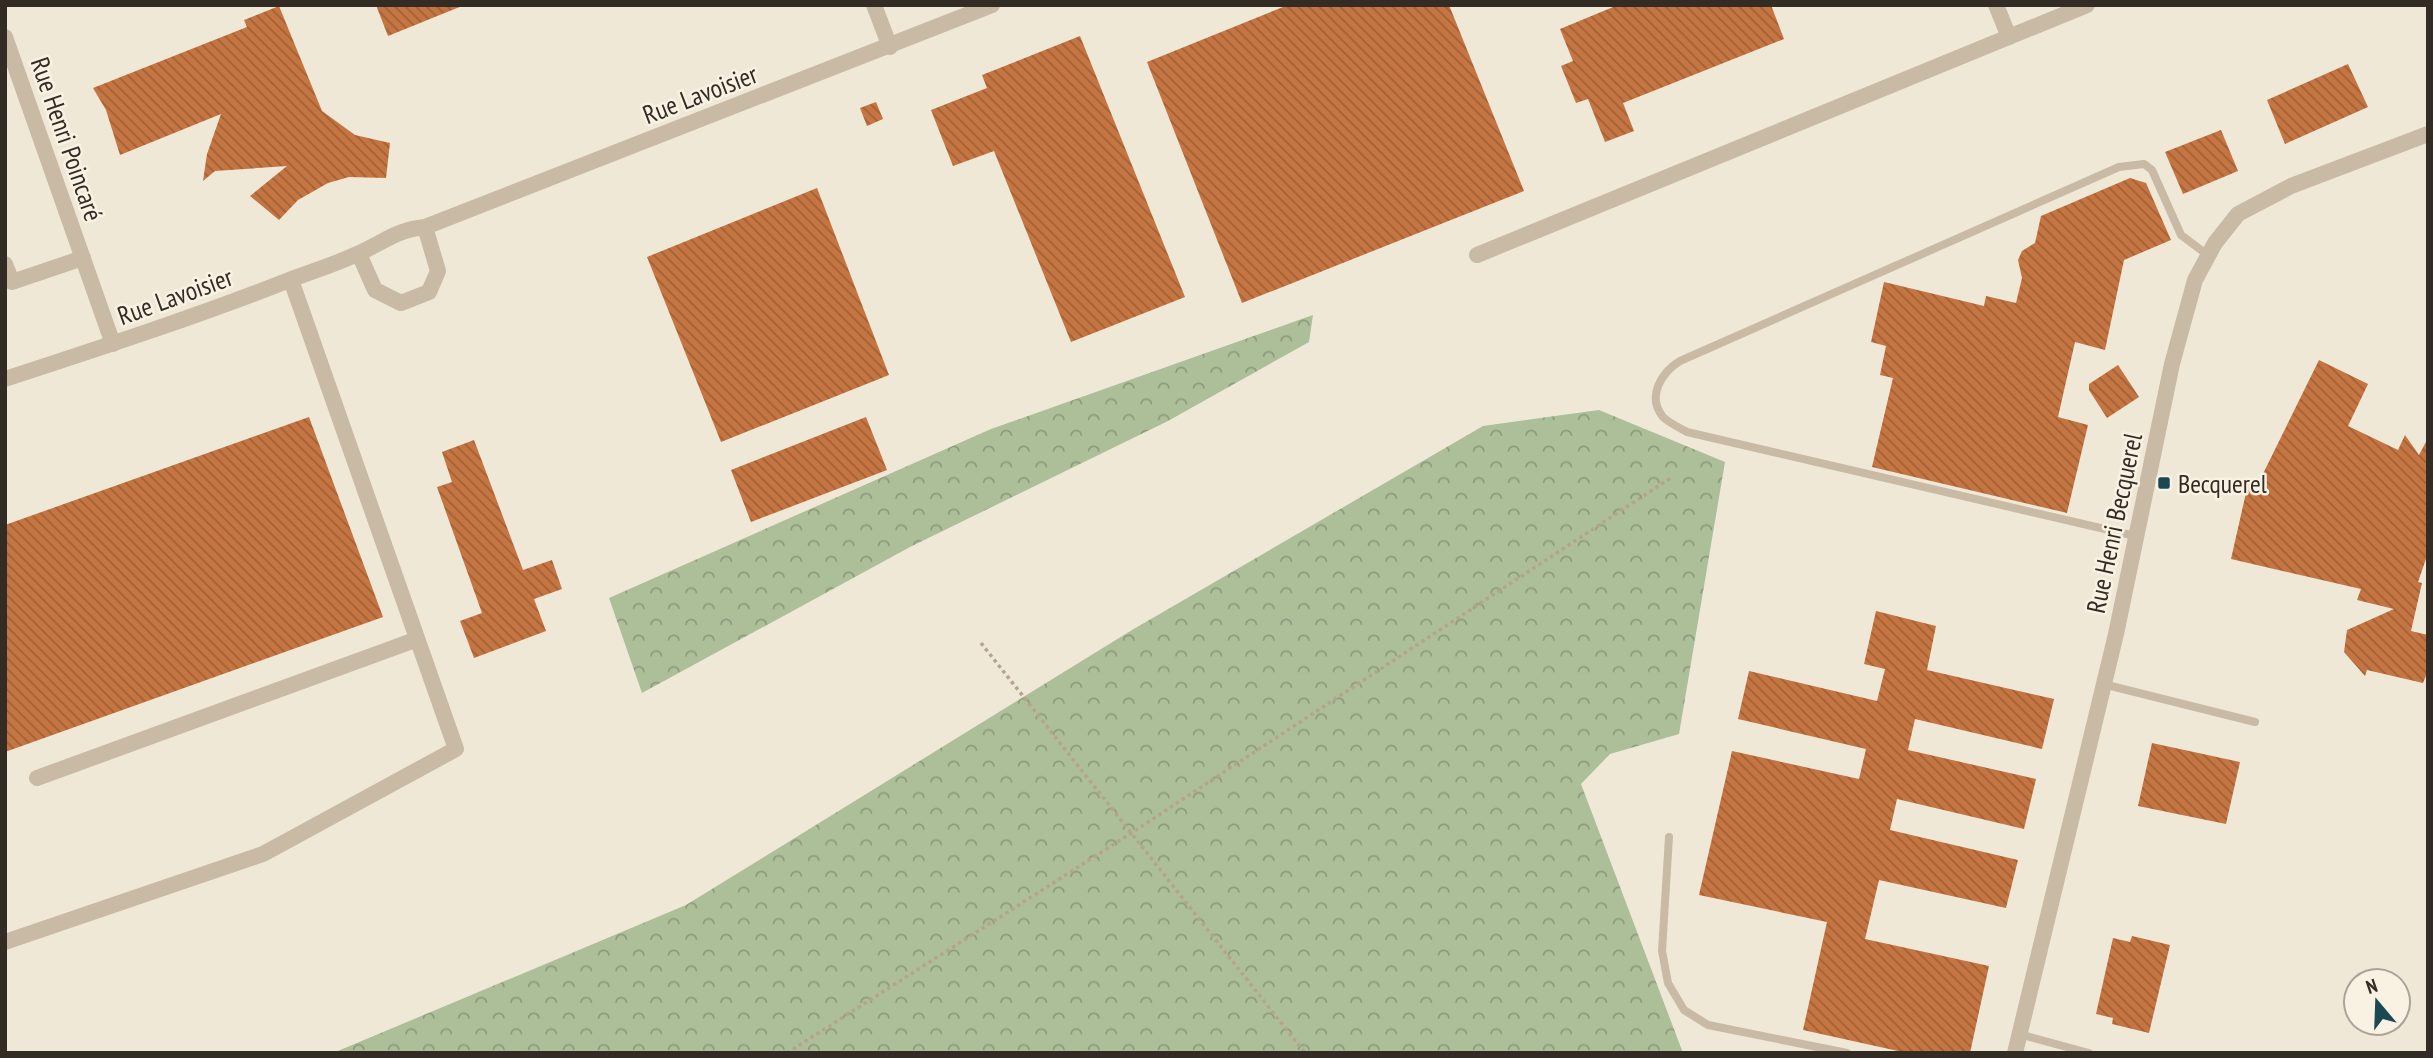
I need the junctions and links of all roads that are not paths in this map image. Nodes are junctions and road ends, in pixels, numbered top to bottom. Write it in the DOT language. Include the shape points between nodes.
graph roads {
  1 [pos="874,5"];
  2 [pos="992,5"];
  3 [pos="1996,5"];
  4 [pos="2087,5"];
  5 [pos="5,37"];
  6 [pos="2009,37"];
  7 [pos="890,47"];
  8 [pos="2428,134"];
  9 [pos="425,227"];
  10 [pos="359,254"];
  11 [pos="1476,255"];
  12 [pos="2208,256"];
  13 [pos="83,258"];
  14 [pos="5,264"];
  15 [pos="291,280"];
  16 [pos="113,344"];
  17 [pos="5,379"];
  18 [pos="2135,537"];
  19 [pos="415,640"];
  20 [pos="2103,684"];
  21 [pos="2255,722"];
  22 [pos="37,778"];
  23 [pos="1669,837"];
  24 [pos="5,942"];
  25 [pos="2019,1034"];
  26 [pos="1847,1053"];
  27 [pos="2015,1053"];
  28 [pos="2089,1053"];
  1 -- 7 [label="street"];
  2 -- 7 [label="street, Rue Lavoisier"];
  3 -- 6 [label="street"];
  4 -- 6 [label="street"];
  5 -- 13 [label="street, Rue Henri Poincaré"];
  6 -- 11 [label="street"];
  7 -- 9 [label="street, Rue Lavoisier"];
  8 -- 12 [label="street, Rue Henri Becquerel" via="2291,186 2238,214"];
  9 -- 10 [label="street, Rue Lavoisier" via="381,239"];
  9 -- 10 [label="street" via="438,271 429,292 401,303 375,290"];
  10 -- 15 [label="street, Rue Lavoisier"];
  12 -- 18 [label="street, Rue Henri Becquerel" via="2195,280 2172,364"];
  12 -- 18 [label="lane" via="2181,235 2152,170 2144,164 2119,167 1680,361 1668,368 1659,382 1658,405 1664,417 1687,432"];
  13 -- 14 [label="street, Rue Henri Poincaré" via="12,282"];
  13 -- 16 [label="street, Rue Henri Poincaré"];
  15 -- 16 [label="street, Rue Lavoisier"];
  15 -- 19 [label="street"];
  16 -- 17 [label="street, Rue Lavoisier"];
  18 -- 20 [label="street, Rue Henri Becquerel"];
  19 -- 22 [label="street"];
  19 -- 24 [label="street" via="456,749 262,854"];
  20 -- 21 [label="lane"];
  20 -- 25 [label="street, Rue Henri Becquerel"];
  23 -- 26 [label="lane" via="1662,950 1668,983 1684,1010 1707,1025"];
  25 -- 27 [label="street, Rue Henri Becquerel"];
  25 -- 28 [label="lane"];
}
